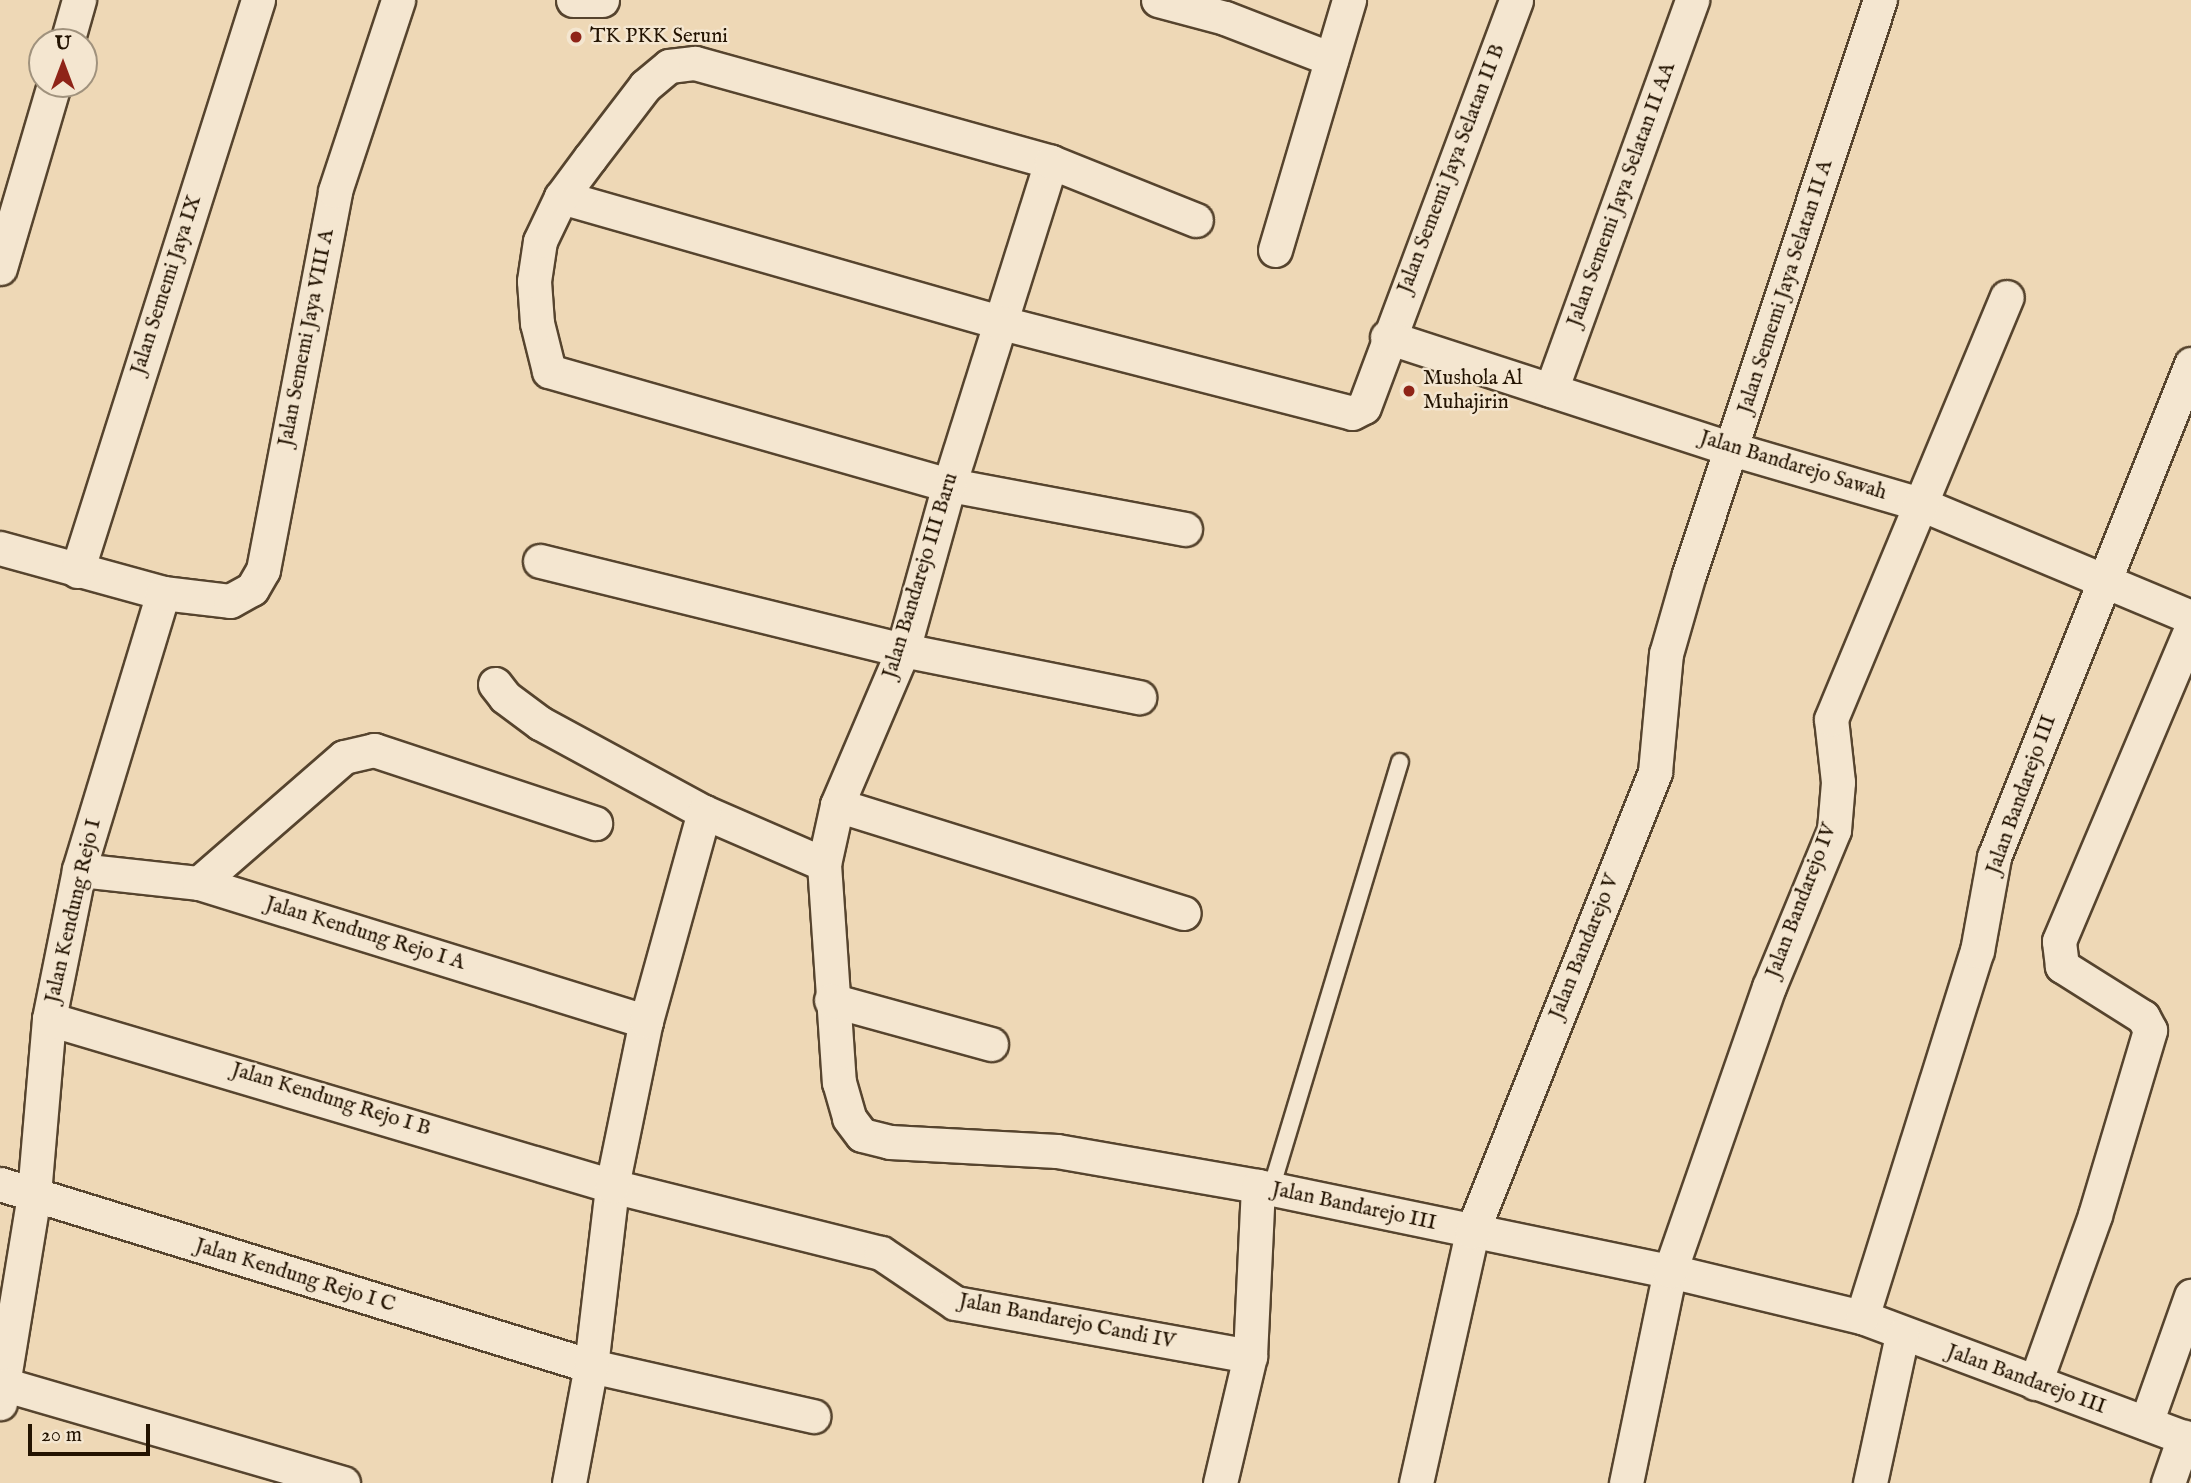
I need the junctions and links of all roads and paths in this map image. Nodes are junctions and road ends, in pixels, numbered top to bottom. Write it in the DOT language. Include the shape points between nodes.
graph roads {
  1 [pos="79,0"];
  2 [pos="258,0"];
  3 [pos="398,0"];
  4 [pos="573,0"];
  5 [pos="602,0"];
  6 [pos="1158,0"];
  7 [pos="1349,0"];
  8 [pos="1516,0"];
  9 [pos="1692,0"];
  10 [pos="1880,0"];
  11 [pos="71,28"];
  12 [pos="1331,59"];
  13 [pos="50,98"];
  14 [pos="1051,162"];
  15 [pos="561,197"];
  16 [pos="1196,220"];
  17 [pos="1275,250"];
  18 [pos="0,268"];
  19 [pos="2007,298"];
  20 [pos="1002,323"];
  21 [pos="1387,337"];
  22 [pos="2191,364"];
  23 [pos="1551,390"];
  24 [pos="1732,449"];
  25 [pos="949,485"];
  26 [pos="1923,505"];
  27 [pos="1185,529"];
  28 [pos="0,548"];
  29 [pos="540,561"];
  30 [pos="77,571"];
  31 [pos="2105,580"];
  32 [pos="163,593"];
  33 [pos="2191,617"];
  34 [pos="2191,628"];
  35 [pos="903,650"];
  36 [pos="1667,654"];
  37 [pos="495,684"];
  38 [pos="1139,697"];
  39 [pos="1400,762"];
  40 [pos="837,805"];
  41 [pos="704,812"];
  42 [pos="595,823"];
  43 [pos="824,864"];
  44 [pos="79,870"];
  45 [pos="199,883"];
  46 [pos="1184,913"];
  47 [pos="831,1000"];
  48 [pos="49,1019"];
  49 [pos="646,1021"];
  50 [pos="991,1044"];
  51 [pos="849,1118"];
  52 [pos="0,1184"];
  53 [pos="612,1186"];
  54 [pos="1264,1187"];
  55 [pos="34,1195"];
  56 [pos="1472,1232"];
  57 [pos="1670,1271"];
  58 [pos="2191,1296"];
  59 [pos="1862,1317"];
  60 [pos="1902,1335"];
  61 [pos="1250,1356"];
  62 [pos="591,1366"];
  63 [pos="2035,1383"];
  64 [pos="3,1394"];
  65 [pos="813,1416"];
  66 [pos="2146,1423"];
  67 [pos="2188,1439"];
  68 [pos="343,1483"];
  69 [pos="569,1483"];
  70 [pos="1220,1483"];
  71 [pos="1416,1483"];
  72 [pos="1626,1483"];
  73 [pos="1870,1483"];
  74 [pos="2168,1483"];
  1 -- 11 [label="street"];
  2 -- 30 [label="street, Jalan Sememi Jaya IX"];
  3 -- 32 [label="street, Jalan Sememi Jaya VIII A" via="335,191 263,569 252,589 230,601"];
  4 -- 5 [label="street"];
  6 -- 12 [label="street" via="1225,18"];
  7 -- 12 [label="street"];
  8 -- 21 [label="street, Jalan Sememi Jaya Selatan II B"];
  9 -- 23 [label="street, Jalan Sememi Jaya Selatan II AA"];
  10 -- 24 [label="street, Jalan Sememi Jaya Selatan II A"];
  12 -- 17 [label="street"];
  13 -- 18 [label="street"];
  14 -- 15 [label="street" via="695,63 669,66 645,86"];
  14 -- 16 [label="street"];
  14 -- 20 [label="street, Jalan Bandarejo III Baru"];
  15 -- 20 [label="street, Jalan Sememi Jaya Selatan II B"];
  15 -- 25 [label="street" via="540,241 534,281 537,323 549,371"];
  19 -- 26 [label="street, Jalan Bandarejo IV"];
  20 -- 21 [label="street, Jalan Sememi Jaya Selatan II B" via="1352,413 1364,407"];
  20 -- 25 [label="street, Jalan Bandarejo III Baru"];
  21 -- 23 [label="street, Jalan Bandarejo Sawah"];
  22 -- 31 [label="street, Jalan Bandarejo III"];
  23 -- 24 [label="street, Jalan Bandarejo Sawah"];
  24 -- 26 [label="street, Jalan Bandarejo Sawah"];
  24 -- 36 [label="street, Jalan Sememi Jaya Selatan II A"];
  25 -- 27 [label="street"];
  25 -- 35 [label="street, Jalan Bandarejo III Baru"];
  26 -- 31 [label="street, Jalan Bandarejo Sawah"];
  26 -- 57 [label="street, Jalan Bandarejo IV" via="1831,719 1838,782 1834,830 1769,987"];
  28 -- 30 [label="street"];
  29 -- 35 [label="street"];
  30 -- 32 [label="street"];
  31 -- 33 [label="street, Jalan Bandarejo Sawah"];
  31 -- 59 [label="street, Jalan Bandarejo III" via="1994,856 1977,951"];
  32 -- 44 [label="street, Jalan Kendung Rejo I"];
  34 -- 63 [label="street" via="2059,941 2062,966 2143,1017 2150,1030 2095,1215"];
  35 -- 38 [label="street"];
  35 -- 40 [label="street, Jalan Bandarejo III Baru"];
  36 -- 56 [label="street, Jalan Bandarejo V" via="1655,772"];
  37 -- 41 [label="street" via="540,723"];
  39 -- 54 [label="lane"];
  40 -- 43 [label="street, Jalan Bandarejo III Baru"];
  40 -- 46 [label="street"];
  41 -- 43 [label="street"];
  41 -- 49 [label="street"];
  42 -- 45 [label="street" via="374,750 344,757"];
  43 -- 47 [label="street, Jalan Bandarejo III Baru"];
  44 -- 45 [label="street, Jalan Kendung Rejo I A"];
  44 -- 48 [label="street, Jalan Kendung Rejo I"];
  45 -- 49 [label="street, Jalan Kendung Rejo I A"];
  47 -- 50 [label="street"];
  47 -- 51 [label="street, Jalan Bandarejo III Baru" via="839,1082"];
  48 -- 53 [label="street, Jalan Kendung Rejo I B"];
  48 -- 55 [label="street, Jalan Kendung Rejo I"];
  49 -- 53 [label="street"];
  51 -- 54 [label="street, Jalan Bandarejo III" via="862,1135 890,1142 1057,1151"];
  52 -- 55 [label="street, Jalan Kendung Rejo I C"];
  53 -- 61 [label="street, Jalan Bandarejo Candi IV" via="881,1253 955,1303"];
  53 -- 62 [label="street"];
  54 -- 56 [label="street, Jalan Bandarejo III"];
  54 -- 61 [label="street"];
  55 -- 62 [label="street, Jalan Kendung Rejo I C"];
  55 -- 64 [label="street, Jalan Kendung Rejo I"];
  56 -- 57 [label="street, Jalan Bandarejo III"];
  56 -- 71 [label="street, Jalan Bandarejo V"];
  57 -- 59 [label="street, Jalan Bandarejo III"];
  57 -- 72 [label="street, Jalan Bandarejo IV"];
  58 -- 66 [label="street"];
  59 -- 60 [label="street, Jalan Bandarejo III"];
  60 -- 63 [label="street, Jalan Bandarejo III"];
  60 -- 73 [label="street"];
  61 -- 70 [label="street"];
  62 -- 65 [label="street, Jalan Kendung Rejo I C"];
  62 -- 69 [label="street"];
  63 -- 66 [label="street, Jalan Bandarejo III"];
  64 -- 68 [label="street"];
  66 -- 67 [label="street, Jalan Bandarejo III"];
  67 -- 74 [label="street"];
}
